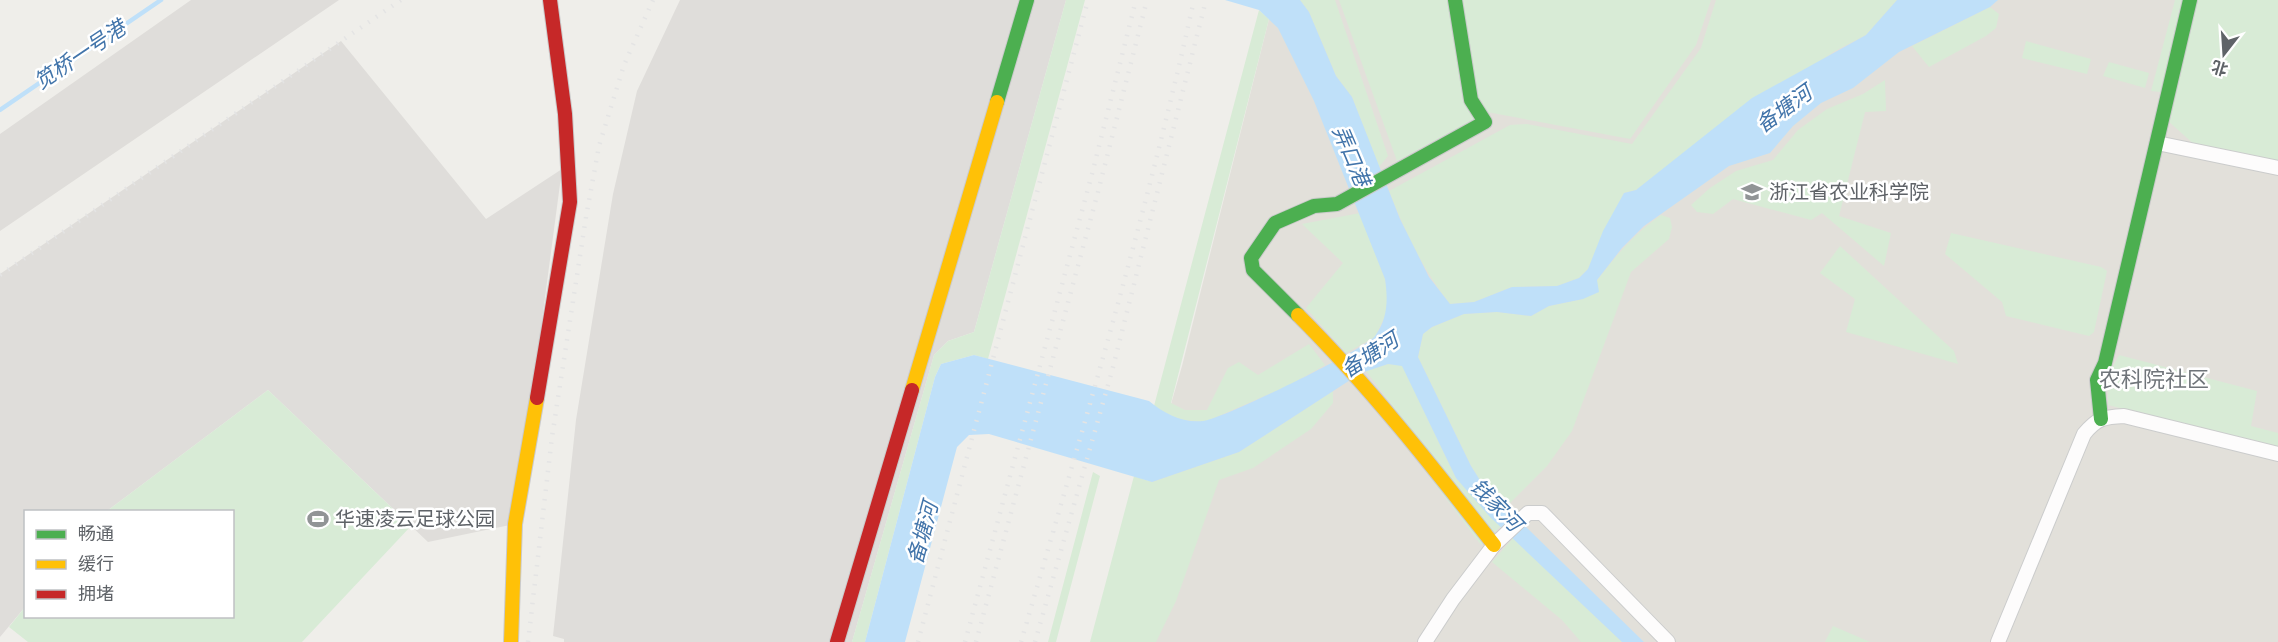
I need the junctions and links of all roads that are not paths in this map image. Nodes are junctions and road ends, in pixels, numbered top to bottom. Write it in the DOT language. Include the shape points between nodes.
graph roads {
  1 [pos="550,0"];
  2 [pos="1027,0"];
  3 [pos="1455,0"];
  4 [pos="2190,0"];
  5 [pos="2157,143"];
  6 [pos="2278,168"];
  7 [pos="2100,419"];
  8 [pos="2278,454"];
  9 [pos="1494,545"];
  10 [pos="511,642"];
  11 [pos="837,642"];
  12 [pos="1425,642"];
  13 [pos="1668,642"];
  14 [pos="1998,642"];
  1 -- 10 [label="street" via="565,114 570,202 515,524"];
  2 -- 11 [label="street"];
  3 -- 9 [label="street" via="1471,100 1485,122 1337,204 1314,206 1275,223 1251,258 1253,270 1329,347 1424,456"];
  4 -- 5 [label="street"];
  5 -- 6 [label="street"];
  5 -- 7 [label="street" via="2105,363 2097,380"];
  7 -- 8 [label="street" via="2124,416"];
  7 -- 14 [label="street" via="2084,434"];
  9 -- 12 [label="street"];
  9 -- 13 [label="street" via="1528,513 1542,513"];
}
